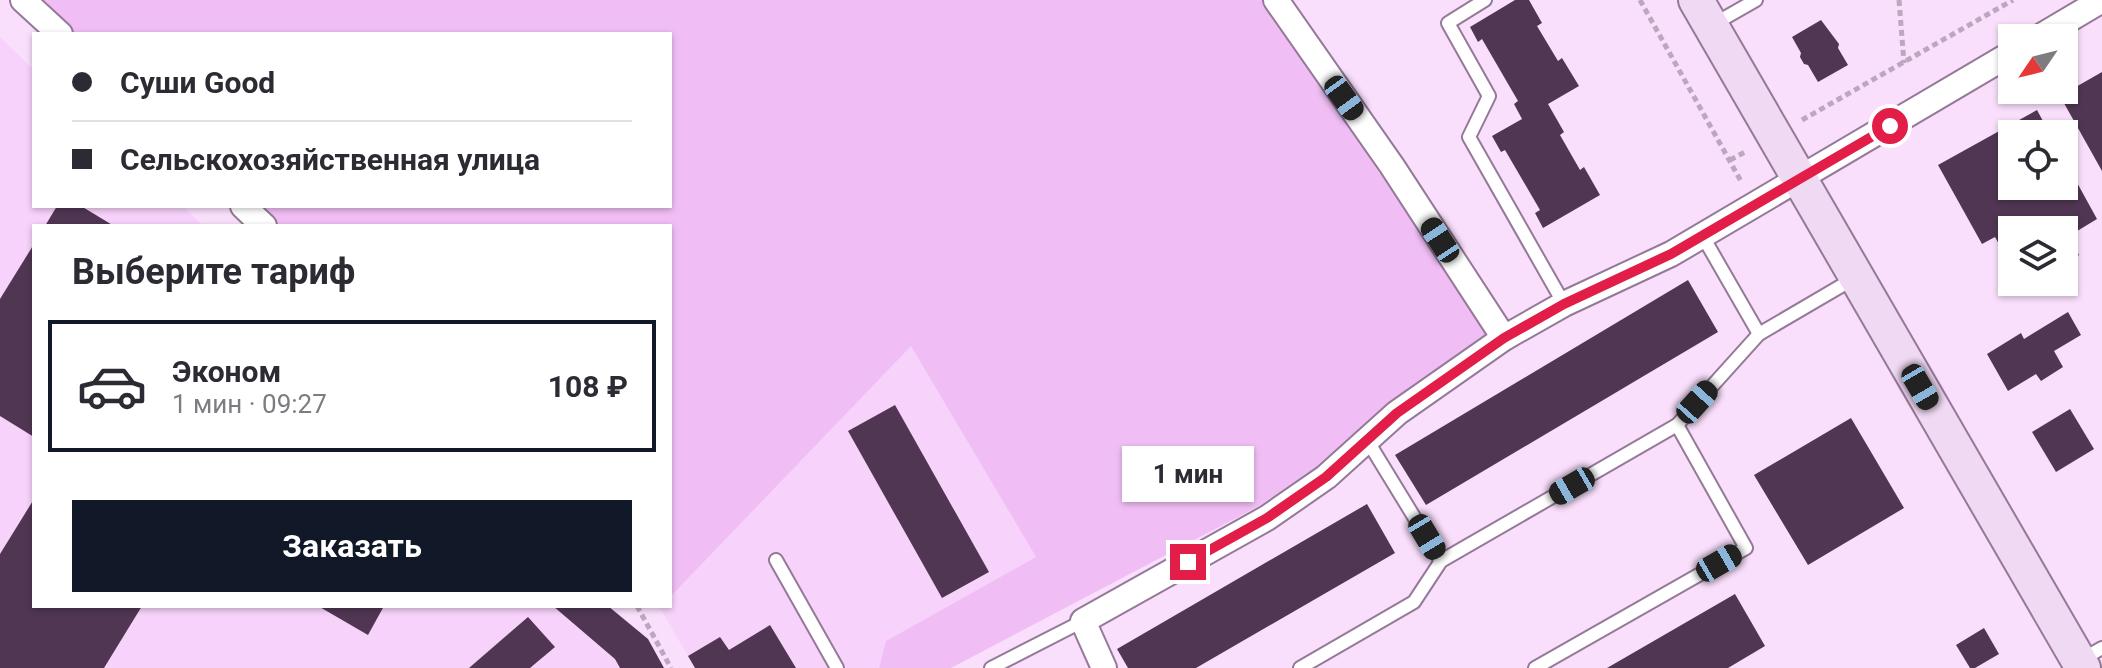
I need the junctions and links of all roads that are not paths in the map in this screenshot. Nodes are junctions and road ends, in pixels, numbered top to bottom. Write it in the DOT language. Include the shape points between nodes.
graph roads {
  1 [pos="23,0"];
  2 [pos="1276,0"];
  3 [pos="1485,0"];
  4 [pos="1756,0"];
  5 [pos="2102,0"];
  6 [pos="1704,13"];
  7 [pos="2062,24"];
  8 [pos="58,32"];
  9 [pos="1998,61"];
  10 [pos="1800,178"];
  11 [pos="245,208"];
  12 [pos="262,224"];
  13 [pos="1702,235"];
  14 [pos="1857,277"];
  15 [pos="1564,304"];
  16 [pos="1759,334"];
  17 [pos="1504,338"];
  18 [pos="1677,425"];
  19 [pos="1367,440"];
  20 [pos="776,560"];
  21 [pos="1441,561"];
  22 [pos="1083,621"];
  23 [pos="2088,659"];
  24 [pos="837,668"];
  25 [pos="991,668"];
  26 [pos="1104,668"];
  27 [pos="1300,668"];
  28 [pos="1535,668"];
  1 -- 8 [label="street"];
  2 -- 17 [label="street"];
  3 -- 15 [label="lane" via="1448,23 1489,96 1469,137"];
  4 -- 6 [label="lane"];
  5 -- 7 [label="street"];
  6 -- 10 [label="street"];
  9 -- 10 [label="street"];
  10 -- 13 [label="street"];
  10 -- 14 [label="street"];
  11 -- 12 [label="street"];
  13 -- 15 [label="street"];
  13 -- 16 [label="lane"];
  14 -- 16 [label="lane"];
  14 -- 23 [label="street"];
  15 -- 17 [label="street"];
  16 -- 18 [label="lane"];
  17 -- 19 [label="street"];
  18 -- 21 [label="lane"];
  18 -- 28 [label="lane" via="1746,548"];
  19 -- 21 [label="lane"];
  19 -- 22 [label="street" via="1267,518"];
  20 -- 24 [label="lane"];
  21 -- 27 [label="lane" via="1414,602"];
  22 -- 25 [label="lane"];
  22 -- 26 [label="street"];
}
